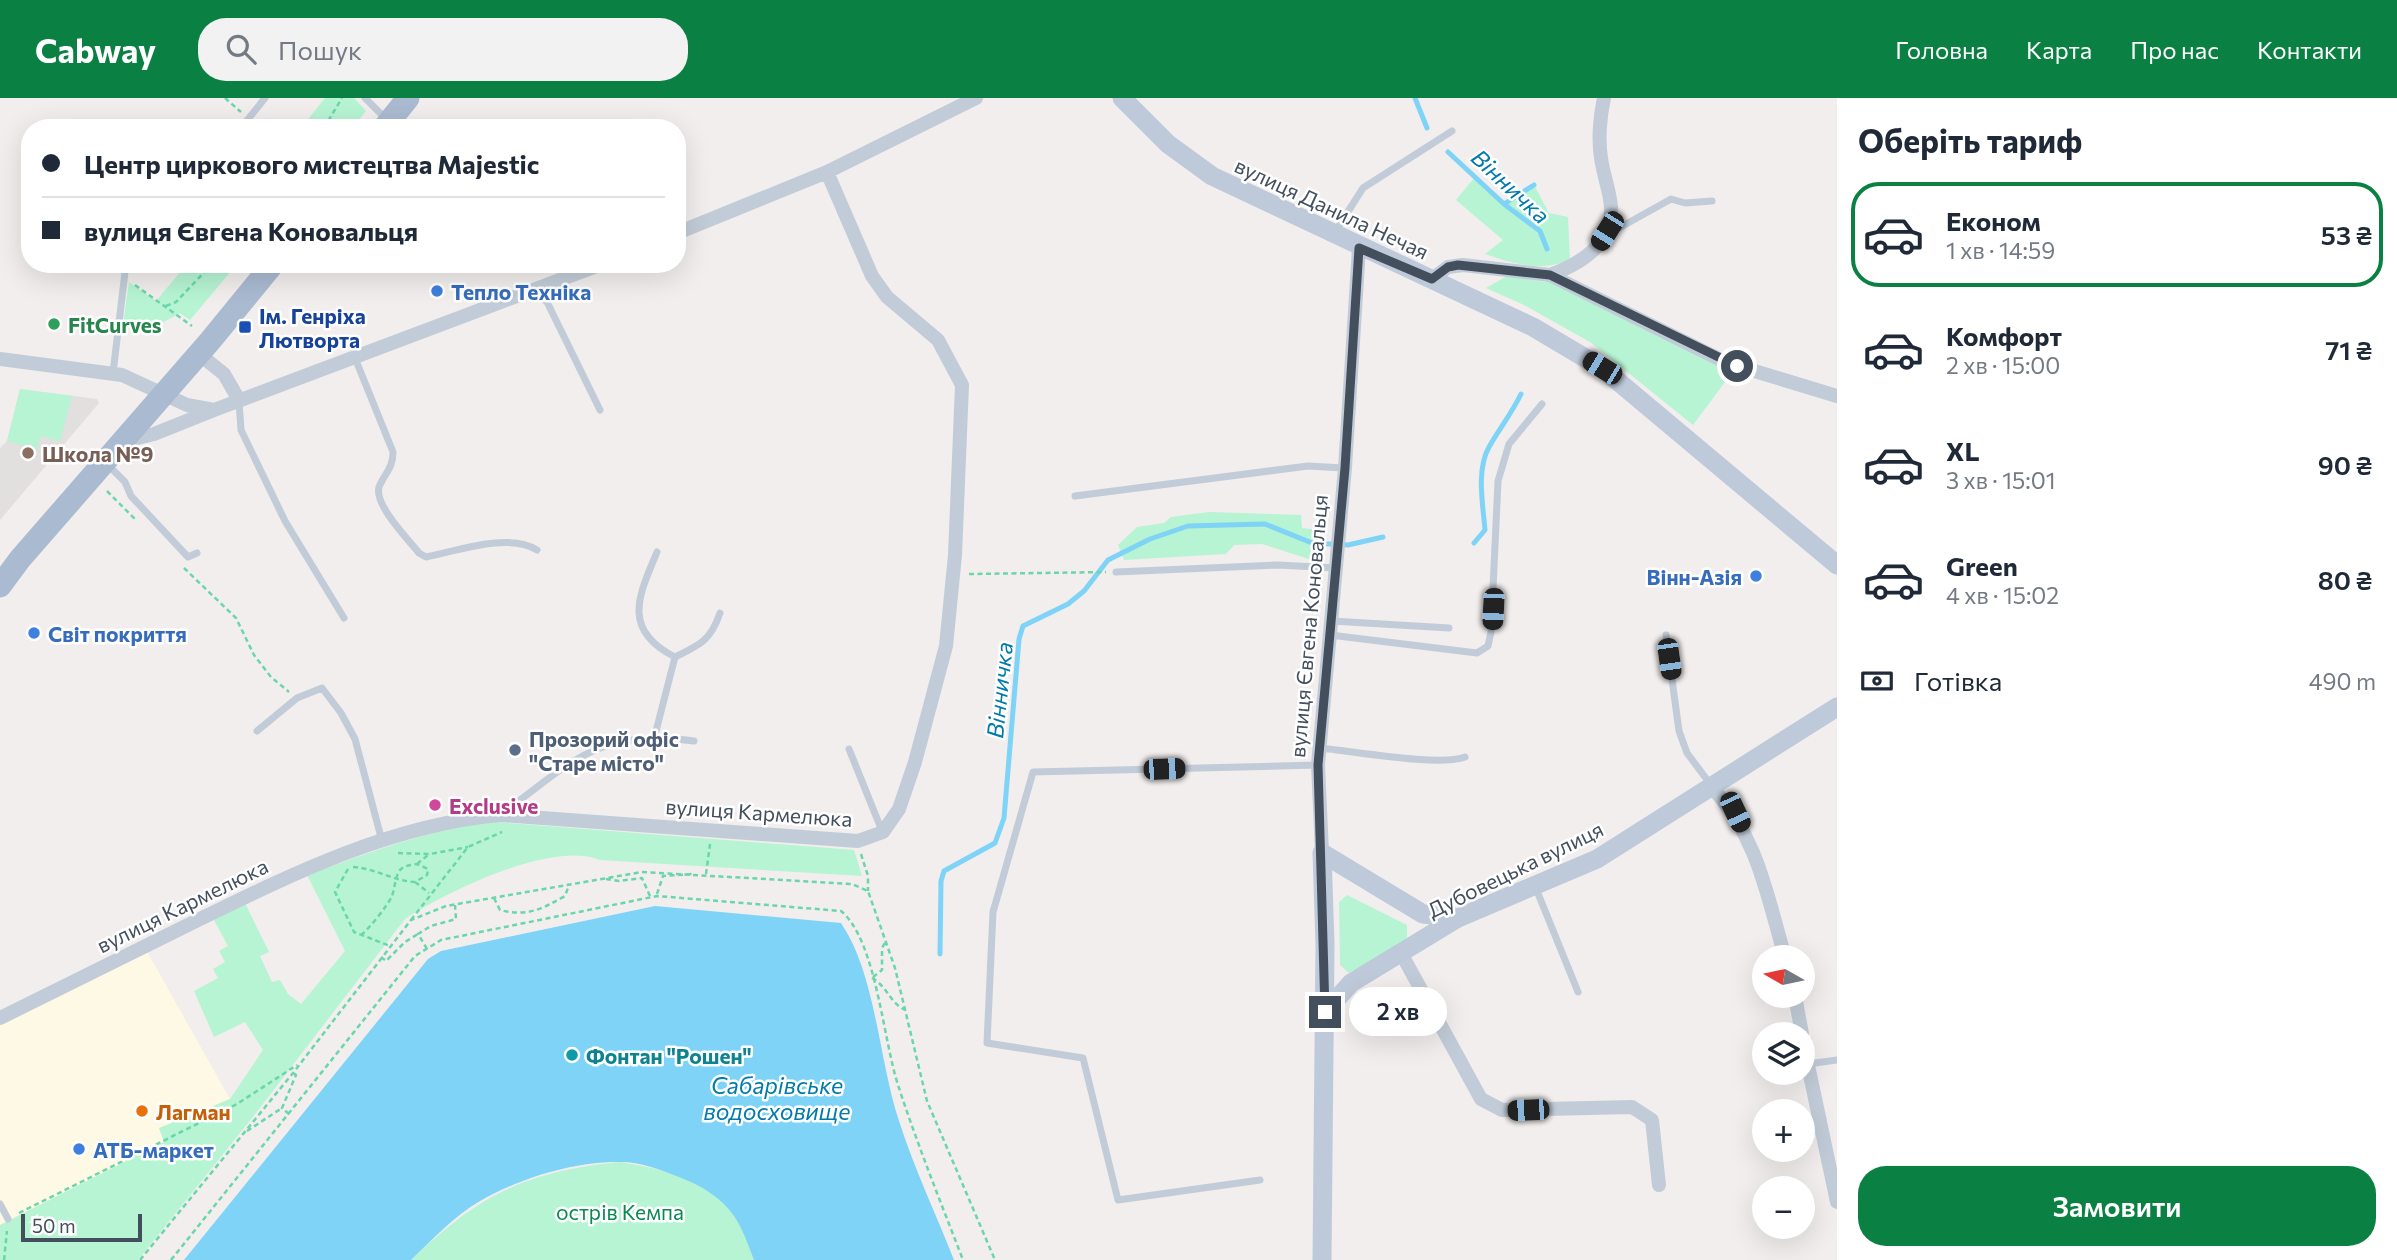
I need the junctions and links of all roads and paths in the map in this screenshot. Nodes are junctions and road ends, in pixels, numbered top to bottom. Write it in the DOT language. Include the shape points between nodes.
graph roads {
  1 [pos="225,98"];
  2 [pos="265,98"];
  3 [pos="342,98"];
  4 [pos="365,98"];
  5 [pos="408,98"];
  6 [pos="976,98"];
  7 [pos="1122,98"];
  8 [pos="1604,98"];
  9 [pos="249,118"];
  10 [pos="329,119"];
  11 [pos="381,119"];
  12 [pos="391,119"];
  13 [pos="1452,131"];
  14 [pos="827,172"];
  15 [pos="1712,201"];
  16 [pos="686,229"];
  17 [pos="1607,231"];
  18 [pos="1333,235"];
  19 [pos="1359,248"];
  20 [pos="126,273"];
  21 [pos="203,273"];
  22 [pos="266,273"];
  23 [pos="580,273"];
  24 [pos="1550,275"];
  25 [pos="124,277"];
  26 [pos="1432,279"];
  27 [pos="535,292"];
  28 [pos="165,307"];
  29 [pos="192,326"];
  30 [pos="199,354"];
  31 [pos="355,358"];
  32 [pos="0,359"];
  33 [pos="113,373"];
  34 [pos="164,394"];
  35 [pos="1837,396"];
  36 [pos="239,400"];
  37 [pos="1542,404"];
  38 [pos="214,410"];
  39 [pos="600,410"];
  40 [pos="124,441"];
  41 [pos="105,462"];
  42 [pos="1345,468"];
  43 [pos="103,488"];
  44 [pos="1075,496"];
  45 [pos="140,524"];
  46 [pos="537,550"];
  47 [pos="657,552"];
  48 [pos="197,553"];
  49 [pos="179,563"];
  50 [pos="1837,565"];
  51 [pos="1336,568"];
  52 [pos="1116,572"];
  53 [pos="953,574"];
  54 [pos="0,586"];
  55 [pos="720,614"];
  56 [pos="344,618"];
  57 [pos="1330,628"];
  58 [pos="1449,628"];
  59 [pos="1666,635"];
  60 [pos="675,657"];
  61 [pos="297,698"];
  62 [pos="1837,707"];
  63 [pos="257,731"];
  64 [pos="655,735"];
  65 [pos="694,741"];
  66 [pos="1319,748"];
  67 [pos="849,749"];
  68 [pos="1465,757"];
  69 [pos="1318,765"];
  70 [pos="1711,786"];
  71 [pos="501,815"];
  72 [pos="535,817"];
  73 [pos="713,830"];
  74 [pos="883,832"];
  75 [pos="858,841"];
  76 [pos="377,844"];
  77 [pos="468,847"];
  78 [pos="1322,853"];
  79 [pos="430,854"];
  80 [pos="347,861"];
  81 [pos="417,864"];
  82 [pos="697,873"];
  83 [pos="706,874"];
  84 [pos="603,878"];
  85 [pos="398,880"];
  86 [pos="415,883"];
  87 [pos="569,885"];
  88 [pos="1535,886"];
  89 [pos="868,891"];
  90 [pos="430,894"];
  91 [pos="650,896"];
  92 [pos="657,896"];
  93 [pos="494,898"];
  94 [pos="456,905"];
  95 [pos="530,913"];
  96 [pos="1458,918"];
  97 [pos="411,920"];
  98 [pos="532,921"];
  99 [pos="418,934"];
  100 [pos="361,935"];
  101 [pos="886,941"];
  102 [pos="1782,945"];
  103 [pos="390,946"];
  104 [pos="427,949"];
  105 [pos="1401,953"];
  106 [pos="381,957"];
  107 [pos="872,978"];
  108 [pos="1578,992"];
  109 [pos="905,1010"];
  110 [pos="1325,1012"];
  111 [pos="0,1018"];
  112 [pos="1837,1060"];
  113 [pos="1815,1063"];
  114 [pos="300,1064"];
  115 [pos="293,1073"];
  116 [pos="1812,1085"];
  117 [pos="282,1108"];
  118 [pos="289,1114"];
  119 [pos="246,1131"];
  120 [pos="1260,1180"];
  121 [pos="1659,1185"];
  122 [pos="1837,1202"];
  123 [pos="0,1204"];
  124 [pos="8,1219"];
  125 [pos="4,1260"];
  126 [pos="140,1260"];
  127 [pos="171,1260"];
  128 [pos="963,1260"];
  129 [pos="995,1260"];
  130 [pos="1322,1260"];
  1 -- 9 [label="path"];
  2 -- 9 [label="lane"];
  3 -- 10 [label="path"];
  4 -- 11 [label="lane"];
  5 -- 12 [label="main road"];
  6 -- 14 [label="street"];
  7 -- 18 [label="street, вулиця Данила Нечая" via="1168,144 1212,176"];
  8 -- 17 [label="street" via="1600,157 1611,208"];
  13 -- 18 [label="lane" via="1363,188"];
  14 -- 16 [label="street"];
  14 -- 53 [label="street, вулиця Кармелюка" via="872,276 887,297 938,340 962,384"];
  15 -- 17 [label="lane" via="1671,199"];
  17 -- 24 [label="street" via="1575,266"];
  18 -- 19 [label="street, вулиця Данила Нечая"];
  19 -- 26 [label="street, вулиця Данила Нечая"];
  19 -- 42 [label="street, вулиця Євгена Коновальця"];
  20 -- 25 [label="lane"];
  21 -- 28 [label="path" via="176,302"];
  22 -- 30 [label="main road"];
  23 -- 27 [label="street"];
  24 -- 26 [label="street" via="1458,265"];
  24 -- 35 [label="street" via="1725,362"];
  25 -- 28 [label="path"];
  25 -- 33 [label="lane"];
  26 -- 50 [label="street, вулиця Данила Нечая" via="1533,327 1602,368"];
  27 -- 31 [label="street"];
  27 -- 39 [label="lane" via="547,302"];
  28 -- 29 [label="path"];
  30 -- 34 [label="main road"];
  30 -- 36 [label="street" via="224,374"];
  31 -- 36 [label="street"];
  31 -- 46 [label="lane" via="393,452 379,499 419,552 426,557 503,543"];
  32 -- 33 [label="street"];
  33 -- 34 [label="street"];
  34 -- 38 [label="street"];
  34 -- 40 [label="main road"];
  36 -- 38 [label="street"];
  36 -- 56 [label="lane" via="246,442 285,521"];
  37 -- 57 [label="lane" via="1509,444 1498,481 1488,646 1477,653"];
  38 -- 40 [label="street" via="154,435"];
  40 -- 41 [label="main road"];
  41 -- 48 [label="lane" via="188,557"];
  41 -- 54 [label="main road"];
  42 -- 44 [label="lane" via="1308,466"];
  42 -- 51 [label="street, вулиця Євгена Коновальця"];
  43 -- 45 [label="path"];
  47 -- 60 [label="lane" via="638,605 641,628 654,646"];
  49 -- 61 [label="path" via="236,618 254,655 271,677"];
  51 -- 52 [label="lane" via="1278,565"];
  51 -- 57 [label="street, вулиця Євгена Коновальця"];
  52 -- 53 [label="path"];
  53 -- 74 [label="street, вулиця Кармелюка" via="946,646 915,762 899,809"];
  55 -- 60 [label="lane" via="713,635"];
  57 -- 58 [label="lane"];
  57 -- 66 [label="street, вулиця Євгена Коновальця"];
  59 -- 70 [label="lane" via="1679,731 1687,753"];
  60 -- 64 [label="lane"];
  61 -- 63 [label="lane"];
  61 -- 76 [label="lane" via="321,688 341,713 355,739"];
  62 -- 70 [label="street, Дубовецька вулиця"];
  64 -- 65 [label="lane"];
  64 -- 71 [label="lane" via="581,754"];
  66 -- 68 [label="lane" via="1418,761"];
  66 -- 69 [label="street, вулиця Євгена Коновальця"];
  67 -- 74 [label="lane"];
  69 -- 78 [label="street, вулиця Євгена Коновальця"];
  69 -- 120 [label="lane" via="1034,772 993,912 987,1043 1083,1058 1118,1200"];
  70 -- 88 [label="street, Дубовецька вулиця" via="1597,859"];
  70 -- 102 [label="street" via="1735,812 1757,860"];
  71 -- 72 [label="street, вулиця Кармелюка"];
  71 -- 76 [label="street, вулиця Кармелюка" via="459,818"];
  72 -- 73 [label="street, вулиця Кармелюка"];
  72 -- 77 [label="path"];
  73 -- 75 [label="street, вулиця Кармелюка"];
  73 -- 83 [label="path"];
  74 -- 75 [label="street, вулиця Кармелюка"];
  75 -- 89 [label="path"];
  76 -- 79 [label="path" via="386,852"];
  76 -- 80 [label="street, вулиця Кармелюка"];
  77 -- 79 [label="path"];
  77 -- 90 [label="path"];
  78 -- 96 [label="street" via="1423,914"];
  78 -- 110 [label="street, вулиця Євгена Коновальця"];
  79 -- 81 [label="path"];
  80 -- 85 [label="path"];
  80 -- 100 [label="path" via="335,892 354,932"];
  80 -- 111 [label="street, вулиця Кармелюка" via="282,879"];
  81 -- 85 [label="path" via="401,870"];
  81 -- 86 [label="path" via="428,869"];
  82 -- 83 [label="path"];
  82 -- 84 [label="path" via="642,872"];
  82 -- 92 [label="path" via="663,876"];
  83 -- 89 [label="path" via="852,884"];
  84 -- 87 [label="path"];
  84 -- 91 [label="path" via="642,878"];
  85 -- 86 [label="path"];
  85 -- 100 [label="path" via="391,899"];
  86 -- 90 [label="path"];
  87 -- 93 [label="path"];
  87 -- 95 [label="path" via="565,895"];
  88 -- 96 [label="street, Дубовецька вулиця"];
  88 -- 108 [label="lane"];
  89 -- 101 [label="path"];
  90 -- 97 [label="path"];
  91 -- 92 [label="path"];
  91 -- 98 [label="path"];
  92 -- 107 [label="path" via="841,911 860,936"];
  93 -- 94 [label="path"];
  93 -- 95 [label="path" via="500,910"];
  94 -- 97 [label="path"];
  94 -- 99 [label="path" via="456,919"];
  95 -- 98 [label="path"];
  96 -- 105 [label="street, Дубовецька вулиця"];
  97 -- 103 [label="path"];
  98 -- 104 [label="path" via="441,940"];
  99 -- 104 [label="path"];
  99 -- 106 [label="path" via="386,961"];
  100 -- 103 [label="path"];
  101 -- 107 [label="path" via="882,970"];
  101 -- 109 [label="path"];
  103 -- 106 [label="path"];
  104 -- 118 [label="path" via="415,956"];
  105 -- 110 [label="street, Дубовецька вулиця" via="1351,983"];
  105 -- 121 [label="street" via="1481,1099 1502,1110 1642,1110 1652,1120"];
  106 -- 114 [label="path"];
  107 -- 109 [label="path" via="885,985 894,1004"];
  107 -- 128 [label="path" via="898,1085"];
  109 -- 129 [label="path" via="927,1101"];
  110 -- 130 [label="street, вулиця Євгена Коновальця"];
  112 -- 113 [label="lane"];
  114 -- 115 [label="path"];
  114 -- 124 [label="path" via="237,1104"];
  115 -- 117 [label="path"];
  115 -- 119 [label="path"];
  116 -- 122 [label="street"];
  117 -- 118 [label="path"];
  117 -- 119 [label="path"];
  118 -- 127 [label="path"];
  119 -- 126 [label="path"];
  123 -- 124 [label="lane"];
  124 -- 125 [label="path"];
}
